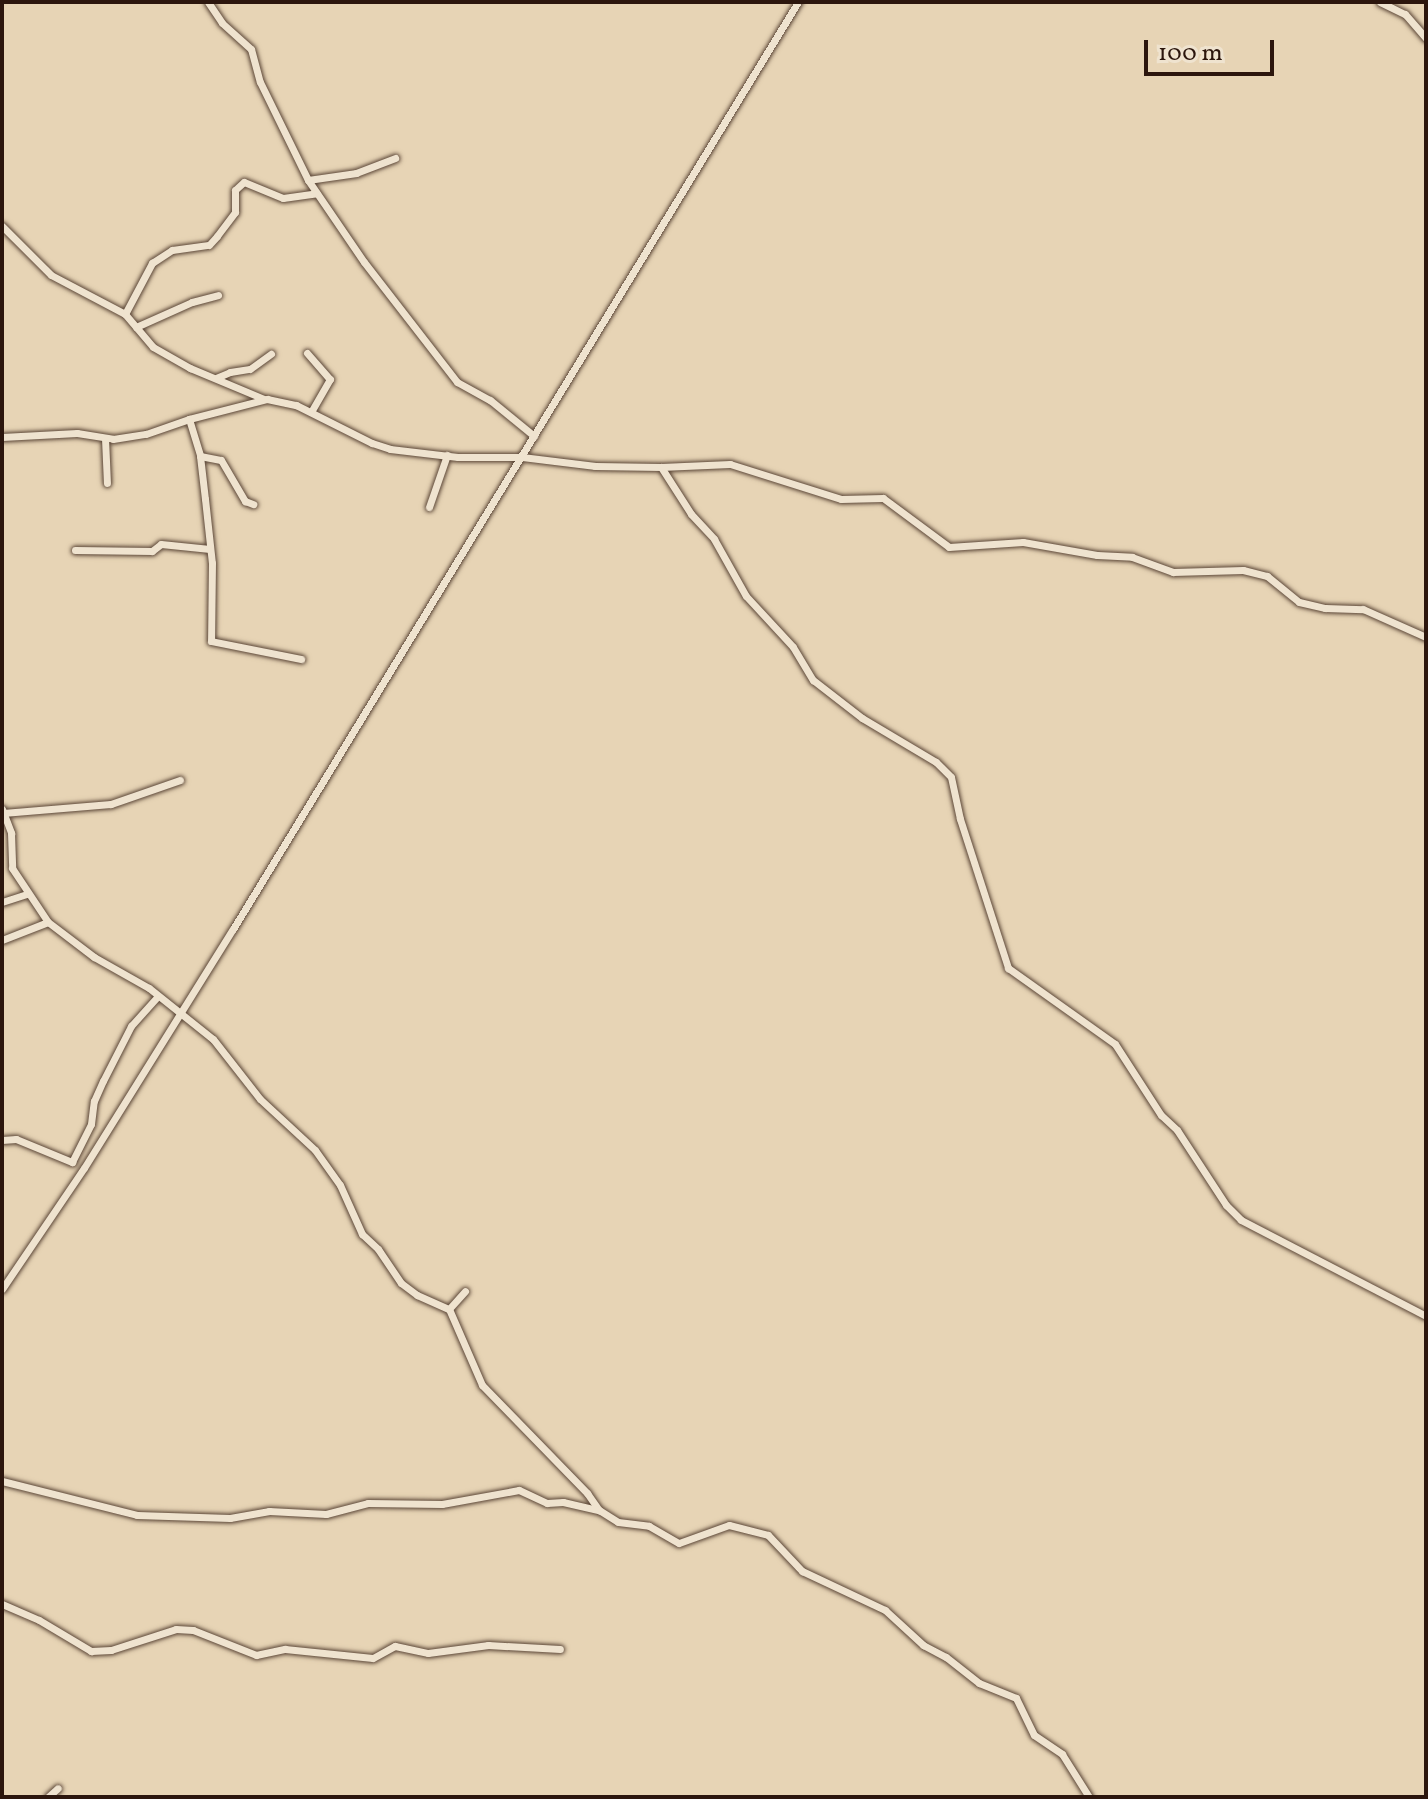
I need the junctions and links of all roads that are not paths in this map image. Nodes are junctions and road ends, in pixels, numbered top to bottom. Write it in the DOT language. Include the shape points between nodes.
graph roads {
  1 [pos="208,2"];
  2 [pos="798,2"];
  3 [pos="1380,2"];
  4 [pos="1426,38"];
  5 [pos="395,158"];
  6 [pos="308,180"];
  7 [pos="317,193"];
  8 [pos="2,226"];
  9 [pos="218,295"];
  10 [pos="125,314"];
  11 [pos="136,327"];
  12 [pos="307,353"];
  13 [pos="271,354"];
  14 [pos="216,378"];
  15 [pos="267,399"];
  16 [pos="311,412"];
  17 [pos="189,419"];
  18 [pos="534,436"];
  19 [pos="2,437"];
  20 [pos="105,438"];
  21 [pos="447,455"];
  22 [pos="200,456"];
  23 [pos="522,457"];
  24 [pos="661,467"];
  25 [pos="107,483"];
  26 [pos="253,504"];
  27 [pos="429,507"];
  28 [pos="210,549"];
  29 [pos="75,550"];
  30 [pos="1426,637"];
  31 [pos="301,659"];
  32 [pos="180,780"];
  33 [pos="3,811"];
  34 [pos="27,894"];
  35 [pos="2,902"];
  36 [pos="48,922"];
  37 [pos="2,940"];
  38 [pos="158,996"];
  39 [pos="180,1013"];
  40 [pos="2,1140"];
  41 [pos="2,1289"];
  42 [pos="465,1291"];
  43 [pos="449,1309"];
  44 [pos="1426,1316"];
  45 [pos="2,1481"];
  46 [pos="599,1510"];
  47 [pos="2,1604"];
  48 [pos="560,1649"];
  49 [pos="58,1788"];
  50 [pos="48,1797"];
  51 [pos="1089,1797"];
  1 -- 6 [label="street" via="251,49 260,82"];
  2 -- 18 [label="street"];
  3 -- 4 [label="street" via="1405,14"];
  5 -- 6 [label="street" via="356,173"];
  6 -- 7 [label="street"];
  7 -- 10 [label="street" via="283,198 244,182 235,190 235,212 209,245 172,250 152,263"];
  7 -- 18 [label="street" via="457,382 490,400"];
  8 -- 10 [label="street" via="51,275"];
  9 -- 11 [label="street"];
  10 -- 11 [label="street"];
  11 -- 14 [label="street" via="153,347"];
  12 -- 16 [label="street" via="330,379"];
  13 -- 14 [label="street" via="250,369"];
  14 -- 15 [label="street"];
  15 -- 16 [label="street"];
  15 -- 17 [label="street"];
  16 -- 21 [label="street" via="379,446"];
  17 -- 20 [label="street" via="146,434"];
  17 -- 22 [label="street"];
  18 -- 23 [label="street"];
  19 -- 20 [label="street" via="77,433"];
  20 -- 25 [label="street"];
  21 -- 23 [label="street"];
  21 -- 27 [label="street"];
  22 -- 26 [label="street" via="221,460 245,501"];
  22 -- 28 [label="street"];
  23 -- 24 [label="street" via="583,466"];
  23 -- 39 [label="street"];
  24 -- 30 [label="street" via="730,464 841,499 883,498 949,547 1023,542 1132,557 1173,572 1243,570 1267,576 1299,602 1363,609"];
  24 -- 44 [label="street" via="714,539 746,596 793,647 813,680 949,773 1008,968 1115,1044 1241,1220"];
  28 -- 29 [label="street" via="161,544 152,551"];
  28 -- 31 [label="street" via="211,641"];
  32 -- 33 [label="street" via="111,804"];
  33 -- 34 [label="street" via="11,833 12,868"];
  34 -- 35 [label="street"];
  34 -- 36 [label="street"];
  36 -- 37 [label="street"];
  36 -- 38 [label="street"];
  38 -- 39 [label="street"];
  38 -- 40 [label="street" via="131,1026 94,1101 91,1124 72,1162 16,1139"];
  39 -- 41 [label="street"];
  39 -- 43 [label="street" via="213,1039 260,1099 315,1150 340,1185 362,1234 401,1283"];
  42 -- 43 [label="street"];
  43 -- 46 [label="street" via="482,1385"];
  45 -- 46 [label="street" via="137,1515 326,1514 368,1503 442,1504 519,1490 547,1503"];
  46 -- 51 [label="street" via="618,1522 649,1526 679,1543 729,1525 768,1535 802,1571 885,1610 923,1645 979,1683 1016,1698 1034,1735 1062,1754"];
  47 -- 48 [label="street" via="91,1651 111,1650 176,1629 193,1630 256,1655 285,1649 373,1658 395,1646 428,1653 488,1645"];
  49 -- 50 [label="street"];
}
